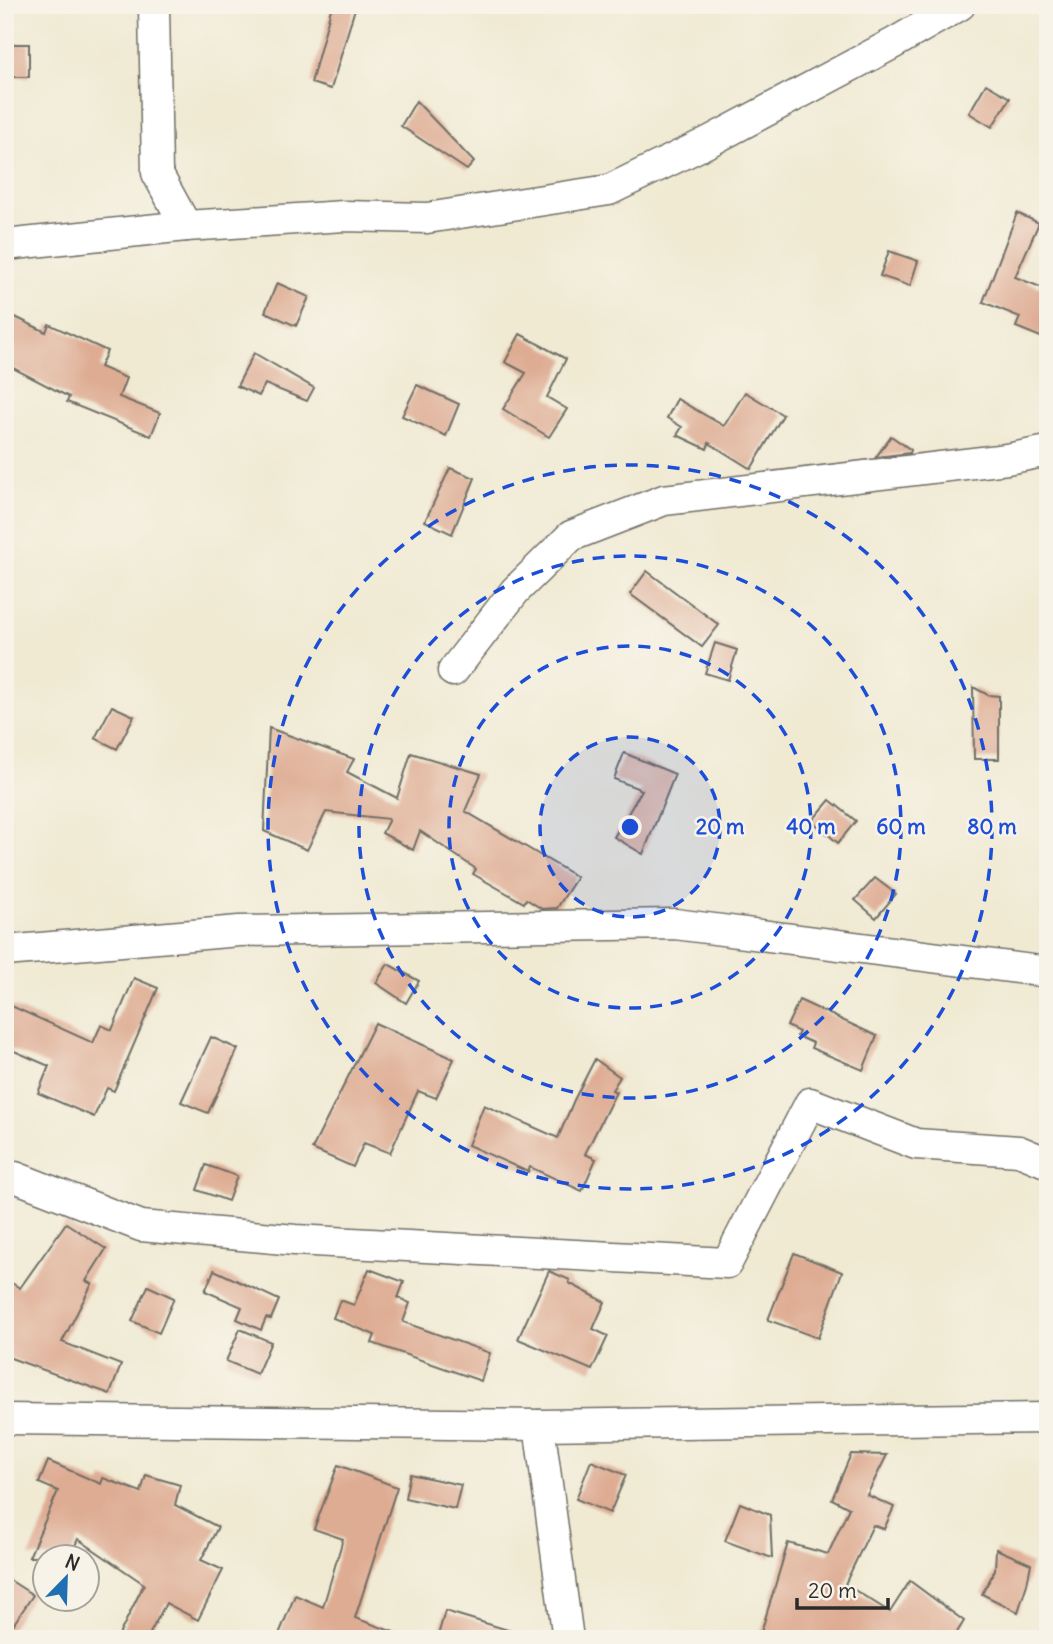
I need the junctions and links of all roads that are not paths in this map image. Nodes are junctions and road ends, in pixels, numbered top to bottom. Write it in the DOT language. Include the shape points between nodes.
graph roads {
  1 [pos="154,5"];
  2 [pos="960,5"];
  3 [pos="186,226"];
  4 [pos="5,245"];
  5 [pos="1048,451"];
  6 [pos="453,671"];
  7 [pos="5,951"];
  8 [pos="1048,972"];
  9 [pos="1048,1163"];
  10 [pos="15,1177"];
  11 [pos="1048,1418"];
  12 [pos="5,1419"];
  13 [pos="539,1425"];
  14 [pos="568,1639"];
  1 -- 3 [label="street" via="157,173"];
  2 -- 3 [label="street" via="710,141 609,190 427,218 344,216"];
  3 -- 4 [label="street"];
  5 -- 6 [label="street" via="664,500 571,536 515,590"];
  7 -- 8 [label="street" via="239,931 675,923"];
  9 -- 10 [label="street" via="1019,1152 916,1144 810,1103 727,1263 295,1240 141,1226"];
  11 -- 13 [label="street"];
  12 -- 13 [label="street"];
  13 -- 14 [label="street"];
}
